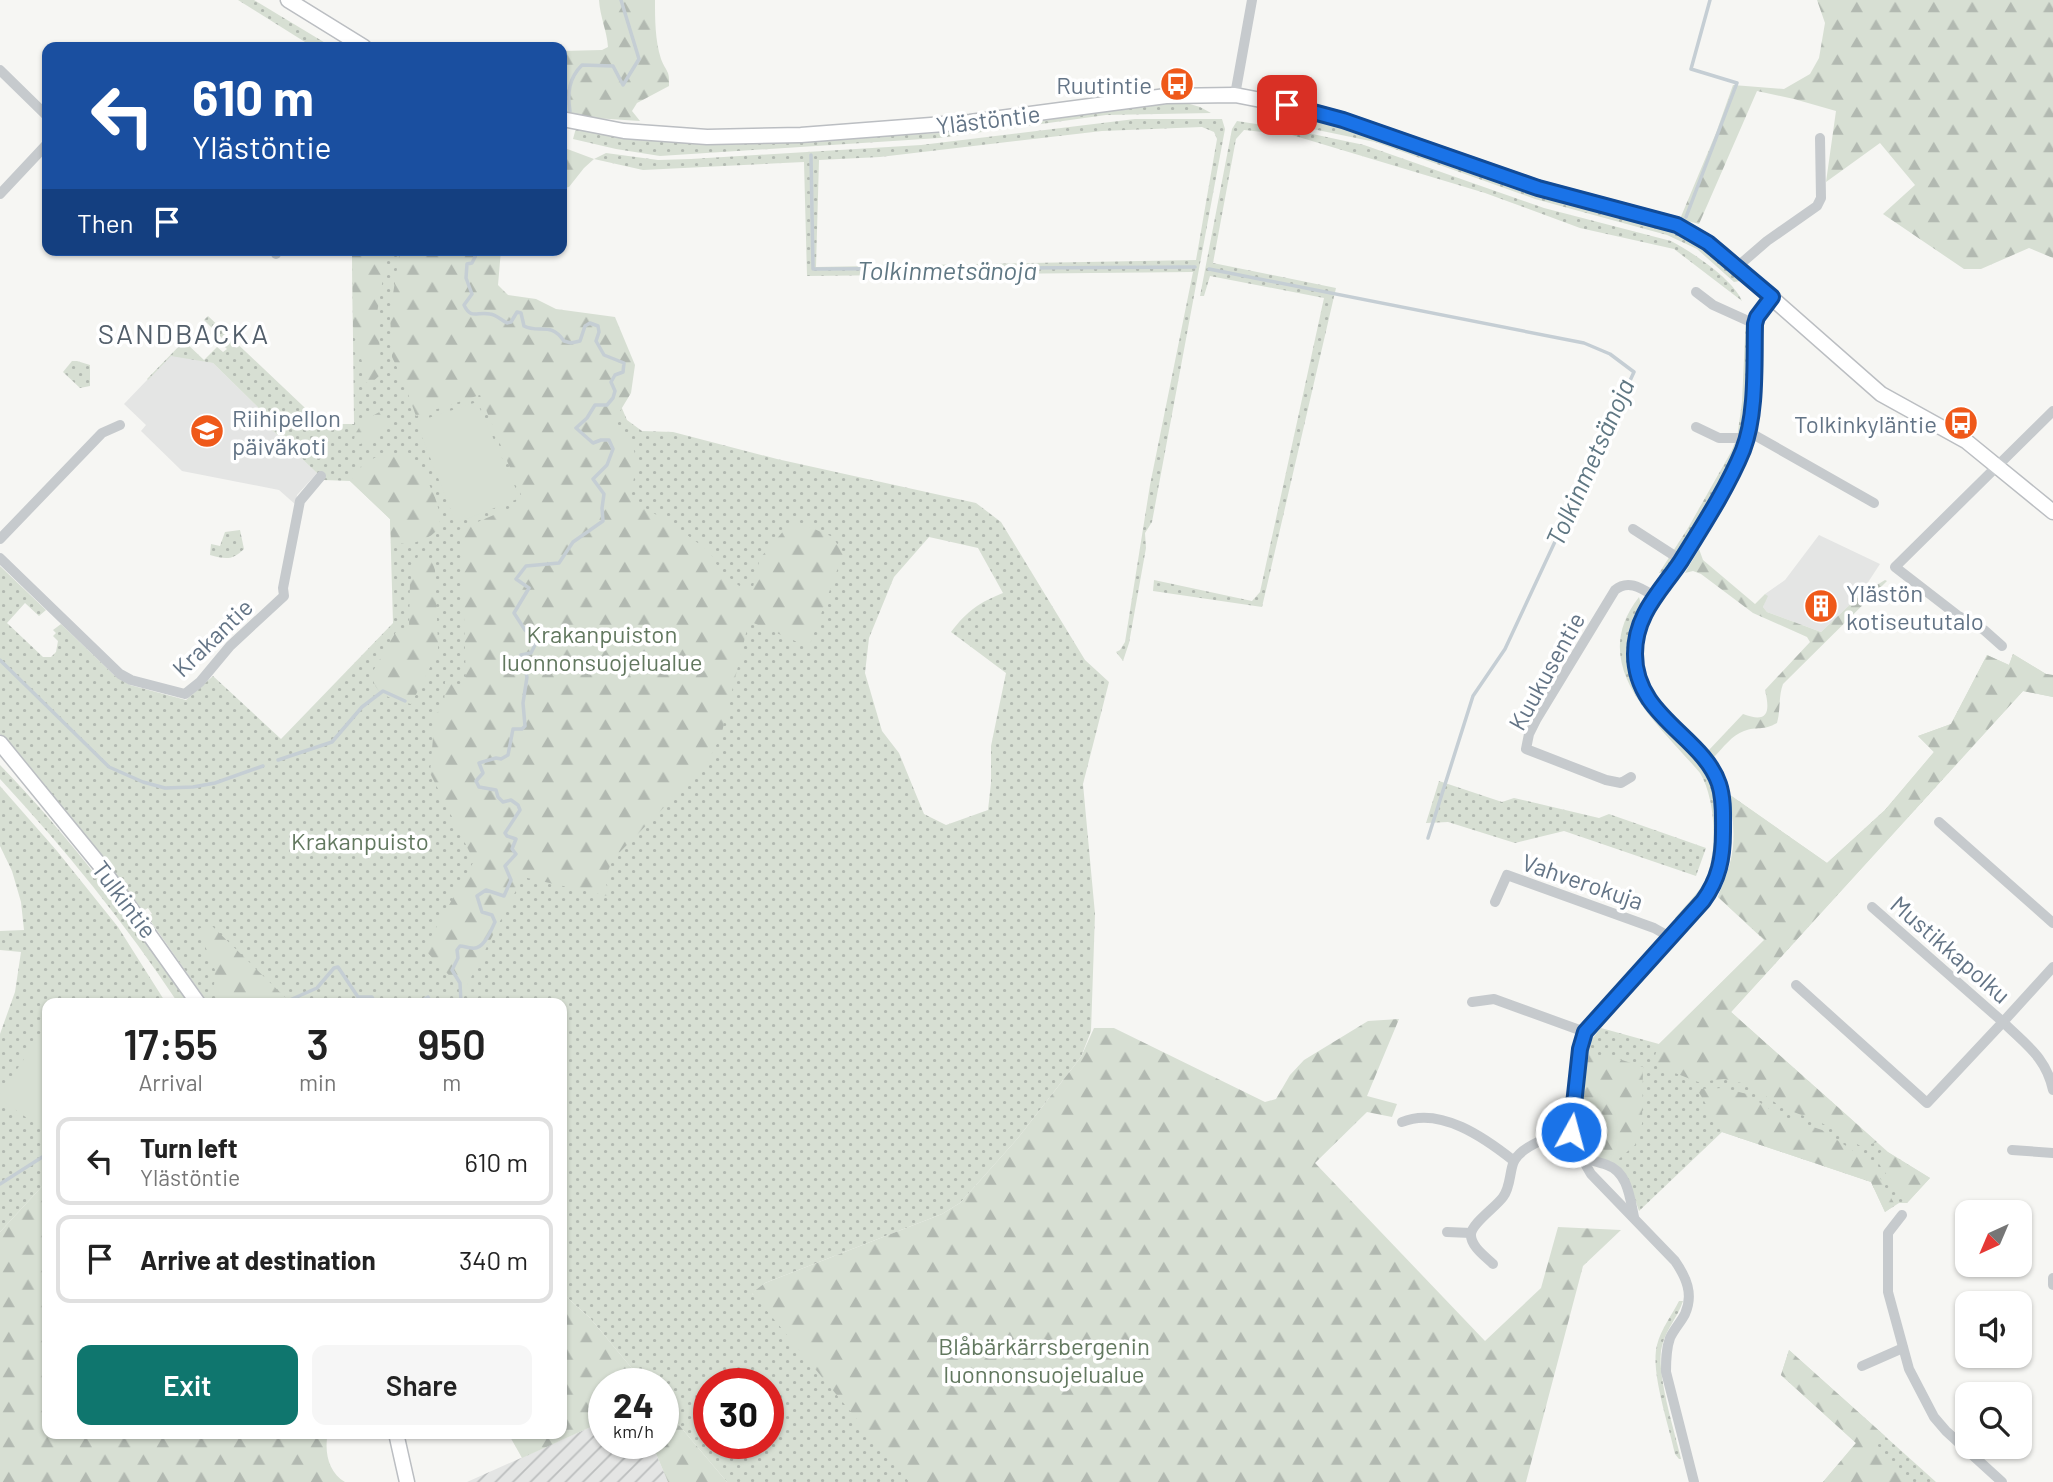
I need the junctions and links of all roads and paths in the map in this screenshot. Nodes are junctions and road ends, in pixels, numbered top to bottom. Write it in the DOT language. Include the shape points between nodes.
graph roads {
  1 [pos="288,0"];
  2 [pos="1252,0"];
  3 [pos="356,42"];
  4 [pos="0,70"];
  5 [pos="1235,96"];
  6 [pos="42,111"];
  7 [pos="567,120"];
  8 [pos="1820,138"];
  9 [pos="42,149"];
  10 [pos="0,194"];
  11 [pos="1737,267"];
  12 [pos="1696,292"];
  13 [pos="1772,297"];
  14 [pos="1755,324"];
  15 [pos="2053,411"];
  16 [pos="120,425"];
  17 [pos="1696,426"];
  18 [pos="1748,435"];
  19 [pos="1998,465"];
  20 [pos="321,476"];
  21 [pos="1874,503"];
  22 [pos="2053,512"];
  23 [pos="1633,529"];
  24 [pos="0,539"];
  25 [pos="0,558"];
  26 [pos="1681,560"];
  27 [pos="1654,596"];
  28 [pos="2002,646"];
  29 [pos="0,743"];
  30 [pos="0,755"];
  31 [pos="1631,777"];
  32 [pos="46,800"];
  33 [pos="1940,822"];
  34 [pos="1496,902"];
  35 [pos="1872,907"];
  36 [pos="2053,923"];
  37 [pos="1670,937"];
  38 [pos="2053,967"];
  39 [pos="1796,985"];
  40 [pos="194,998"];
  41 [pos="1472,1002"];
  42 [pos="2003,1022"];
  43 [pos="1585,1032"];
  44 [pos="2053,1090"];
  45 [pos="1402,1122"];
  46 [pos="1571,1132"];
  47 [pos="2012,1150"];
  48 [pos="2053,1153"];
  49 [pos="1580,1157"];
  50 [pos="1514,1161"];
  51 [pos="1902,1215"];
  52 [pos="1634,1217"];
  53 [pos="1447,1232"];
  54 [pos="1471,1233"];
  55 [pos="1493,1265"];
  56 [pos="2053,1278"];
  57 [pos="2053,1285"];
  58 [pos="1903,1348"];
  59 [pos="1862,1366"];
  60 [pos="398,1439"];
  61 [pos="407,1482"];
  62 [pos="1694,1482"];
  63 [pos="2001,1482"];
  1 -- 3 [label="main road"];
  2 -- 5 [label="street"];
  4 -- 6 [label="street"];
  5 -- 7 [label="main road, Ylästöntie" via="1166,96 970,122 801,135 707,137 624,131"];
  5 -- 11 [label="main road, Ylästöntie" via="1343,120 1538,188 1677,225"];
  8 -- 11 [label="street" via="1821,198 1817,206"];
  9 -- 10 [label="street"];
  11 -- 13 [label="main road, Ylästöntie"];
  12 -- 14 [label="street"];
  13 -- 14 [label="street"];
  13 -- 19 [label="main road, Ylästöntie" via="1881,394 1955,434"];
  14 -- 18 [label="street"];
  15 -- 19 [label="street"];
  16 -- 24 [label="street" via="102,433"];
  17 -- 18 [label="street" via="1719,438"];
  18 -- 21 [label="street"];
  18 -- 26 [label="street"];
  19 -- 22 [label="main road, Ylästöntie"];
  19 -- 28 [label="street" via="1895,567"];
  20 -- 25 [label="street, Krakantie" via="300,501 284,596 185,694 120,674"];
  23 -- 26 [label="street"];
  26 -- 27 [label="street"];
  27 -- 31 [label="street, Kuukusentie" via="1629,584 1615,590 1536,720 1526,749 1606,780 1621,783"];
  27 -- 37 [label="street" via="1635,642 1640,681 1647,697 1708,765 1722,802 1723,851 1718,876 1703,901"];
  29 -- 32 [label="main road"];
  30 -- 32 [label="main road"];
  32 -- 40 [label="main road, Tulkintie" via="99,864"];
  33 -- 36 [label="street"];
  34 -- 37 [label="street, Vahverokuja" via="1507,875"];
  35 -- 42 [label="street, Mustikkapolku"];
  37 -- 43 [label="street"];
  38 -- 42 [label="street"];
  39 -- 42 [label="street" via="1927,1103"];
  41 -- 43 [label="street" via="1494,999"];
  42 -- 44 [label="street, Mustikkapolku" via="2042,1060"];
  43 -- 46 [label="street"];
  45 -- 50 [label="street" via="1416,1116 1463,1128 1482,1136"];
  46 -- 49 [label="street"];
  46 -- 50 [label="street" via="1542,1140"];
  47 -- 48 [label="street"];
  49 -- 52 [label="street"];
  49 -- 52 [label="street" via="1609,1165 1620,1174"];
  50 -- 54 [label="street" via="1504,1196"];
  51 -- 58 [label="street" via="1888,1233 1888,1292"];
  52 -- 62 [label="street" via="1675,1261 1689,1286 1686,1311 1670,1338 1666,1372"];
  53 -- 54 [label="street"];
  54 -- 55 [label="street" via="1476,1248"];
  56 -- 57 [label="street"];
  58 -- 59 [label="street"];
  58 -- 63 [label="street" via="1934,1417"];
  60 -- 61 [label="main road"];
}
